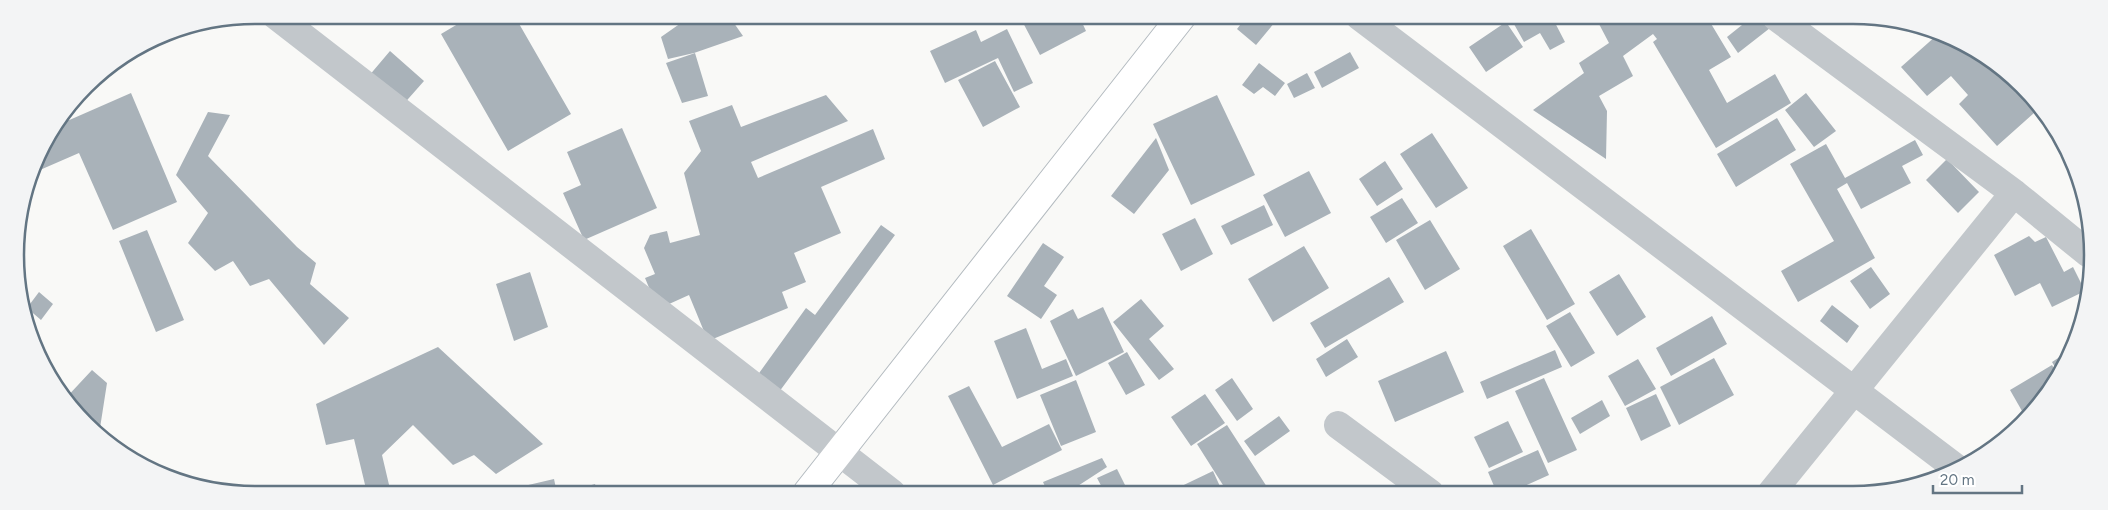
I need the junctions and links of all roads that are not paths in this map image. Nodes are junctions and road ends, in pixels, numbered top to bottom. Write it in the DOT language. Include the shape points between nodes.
graph roads {
  1 [pos="287,24"];
  2 [pos="1176,24"];
  3 [pos="1370,24"];
  4 [pos="1785,24"];
  5 [pos="2014,193"];
  6 [pos="2084,250"];
  7 [pos="1854,392"];
  8 [pos="1338,425"];
  9 [pos="839,453"];
  10 [pos="1951,464"];
  11 [pos="812,486"];
  12 [pos="883,486"];
  13 [pos="1421,486"];
  14 [pos="1777,486"];
  1 -- 9 [label="street"];
  2 -- 9 [label="street"];
  3 -- 7 [label="street"];
  4 -- 5 [label="street"];
  5 -- 6 [label="street"];
  5 -- 7 [label="street"];
  7 -- 10 [label="street"];
  7 -- 14 [label="street"];
  8 -- 13 [label="street"];
  9 -- 11 [label="street"];
  9 -- 12 [label="street"];
}
